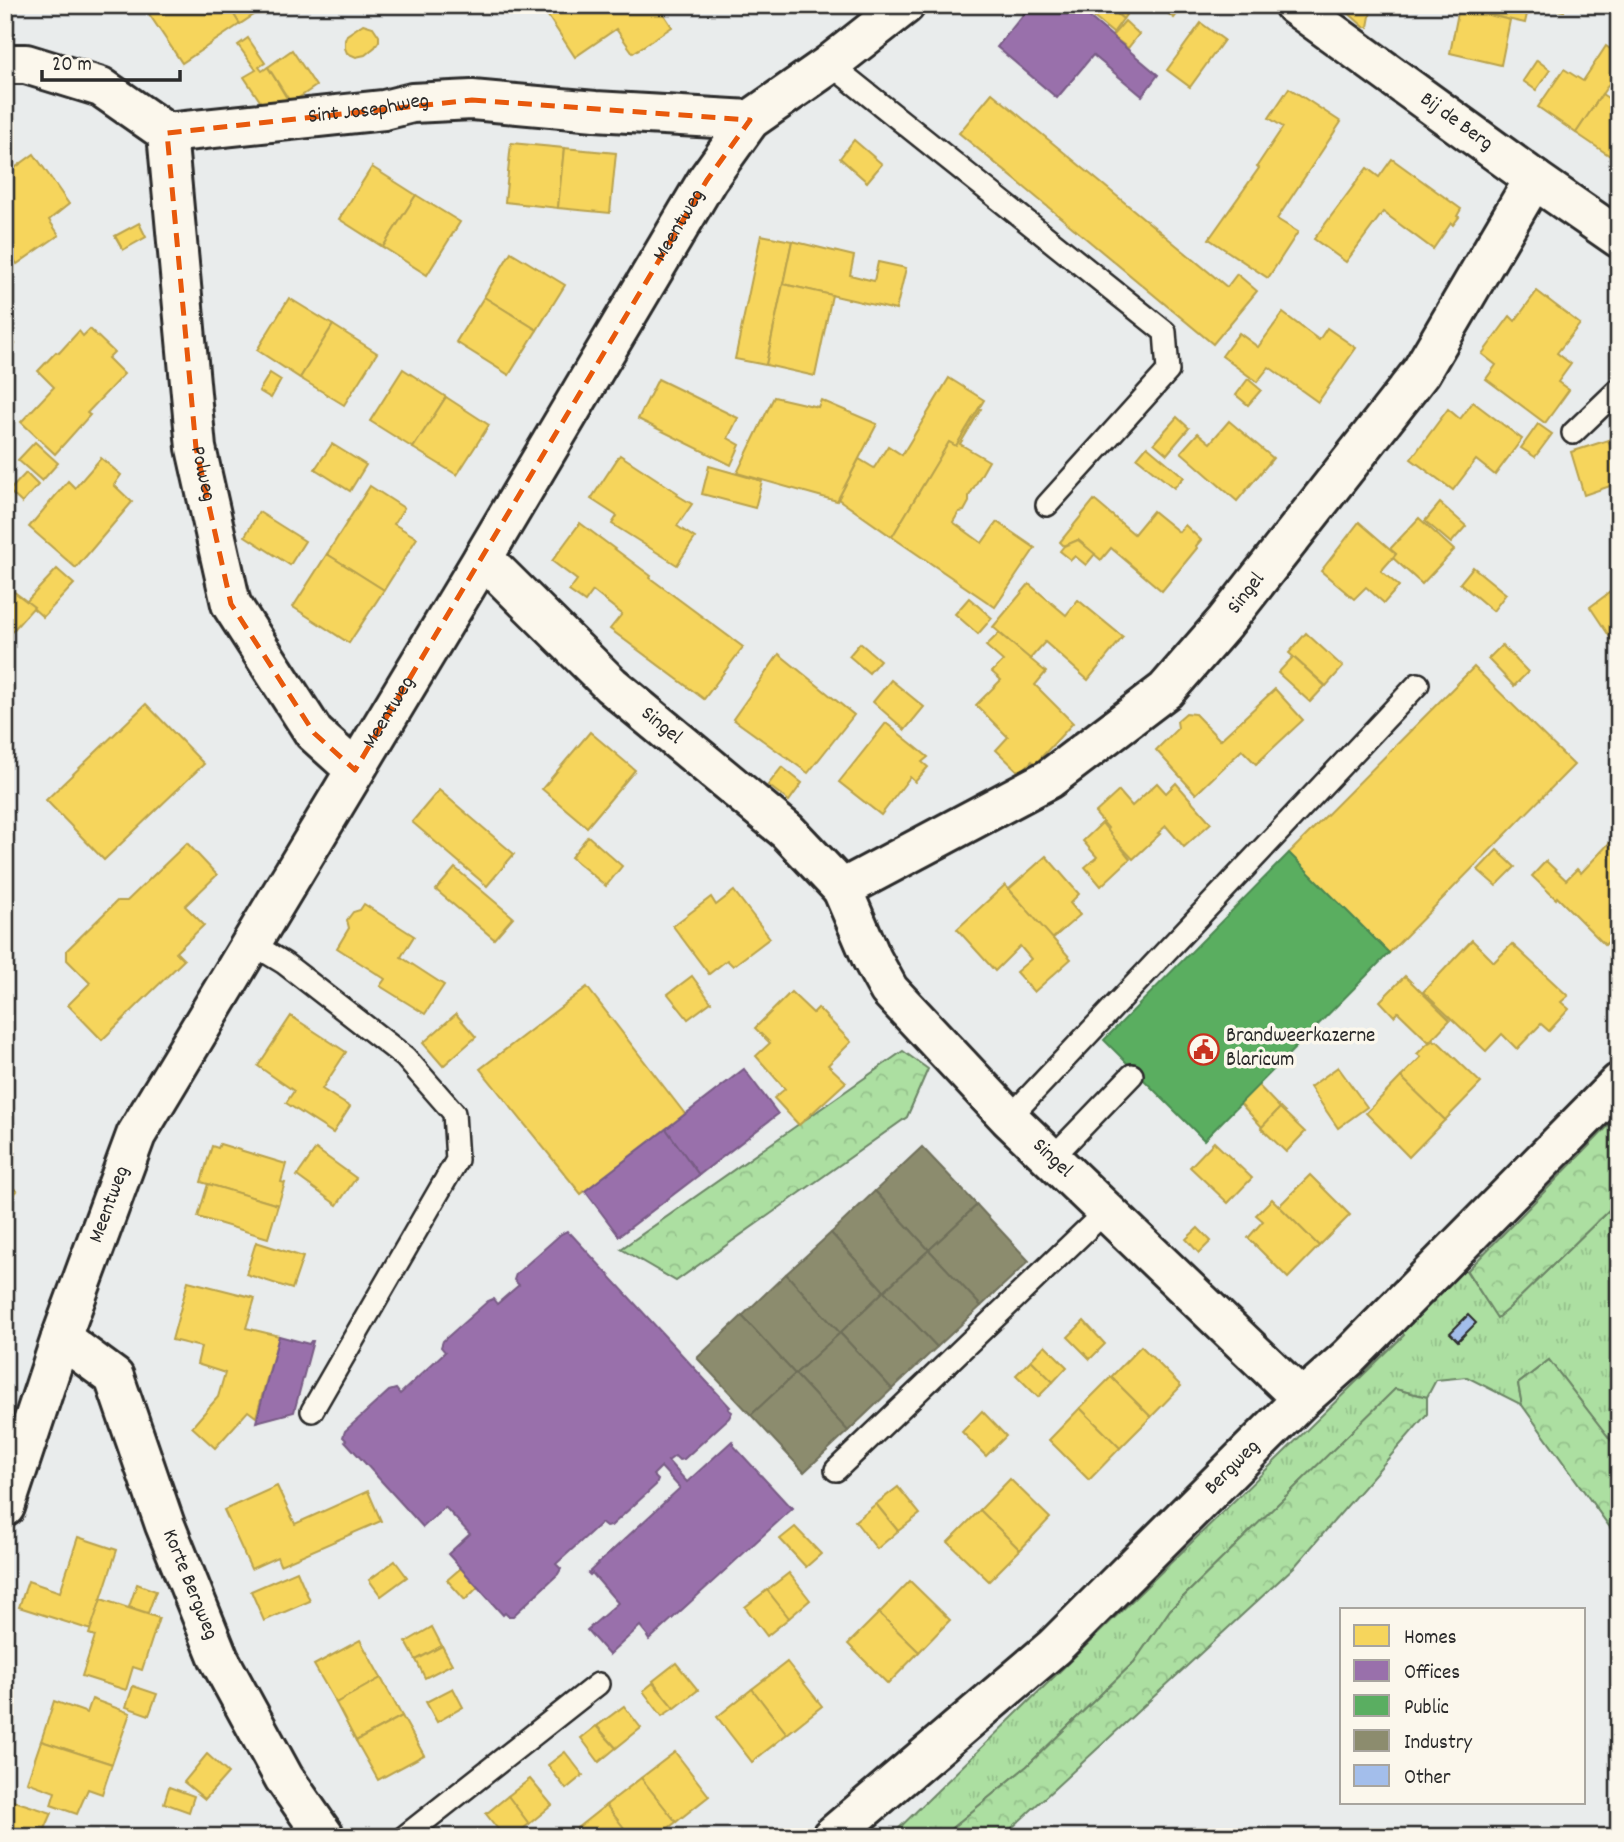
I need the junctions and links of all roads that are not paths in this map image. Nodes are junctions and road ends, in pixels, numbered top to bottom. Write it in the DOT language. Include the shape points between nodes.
graph roads {
  1 [pos="905,5"];
  2 [pos="1294,5"];
  3 [pos="5,64"];
  4 [pos="830,64"];
  5 [pos="750,120"];
  6 [pos="167,133"];
  7 [pos="1534,179"];
  8 [pos="1619,238"];
  9 [pos="1619,389"];
  10 [pos="1573,433"];
  11 [pos="1047,505"];
  12 [pos="483,558"];
  13 [pos="1418,684"];
  14 [pos="355,770"];
  15 [pos="842,889"];
  16 [pos="251,943"];
  17 [pos="1132,1075"];
  18 [pos="1619,1083"];
  19 [pos="1009,1118"];
  20 [pos="1052,1158"];
  21 [pos="1106,1211"];
  22 [pos="61,1338"];
  23 [pos="1302,1399"];
  24 [pos="312,1411"];
  25 [pos="836,1471"];
  26 [pos="5,1507"];
  27 [pos="598,1684"];
  28 [pos="325,1837"];
  29 [pos="404,1837"];
  30 [pos="831,1837"];
  1 -- 4 [label="street, Meentweg"];
  2 -- 7 [label="street, Bij de Berg"];
  3 -- 6 [label="street" via="26,64 101,87"];
  4 -- 5 [label="street, Meentweg"];
  4 -- 11 [label="lane" via="1165,332 1168,371"];
  5 -- 6 [label="street, Sint Josephweg" via="472,100"];
  5 -- 12 [label="street, Meentweg" via="707,180"];
  6 -- 14 [label="street, Polweg" via="196,448 232,604 314,733"];
  7 -- 8 [label="street, Bij de Berg"];
  7 -- 15 [label="street, Singel" via="1421,372 1166,690 1049,779"];
  9 -- 10 [label="lane"];
  12 -- 14 [label="street, Meentweg"];
  12 -- 15 [label="street, Singel" via="611,685 787,831"];
  13 -- 19 [label="lane"];
  14 -- 16 [label="street, Meentweg"];
  15 -- 19 [label="street, Singel" via="889,990"];
  16 -- 22 [label="street, Meentweg" via="136,1135"];
  16 -- 24 [label="lane" via="284,963 405,1057 454,1113 457,1160"];
  17 -- 20 [label="lane"];
  18 -- 23 [label="street, Bergweg"];
  19 -- 20 [label="street, Singel"];
  20 -- 21 [label="street, Singel"];
  21 -- 23 [label="street, Singel"];
  21 -- 25 [label="lane"];
  22 -- 26 [label="street, Meentweg"];
  22 -- 28 [label="street, Korte Bergweg" via="114,1377 164,1525 219,1660 284,1778"];
  23 -- 30 [label="street, Bergweg" via="1054,1647"];
  27 -- 29 [label="lane"];
}
